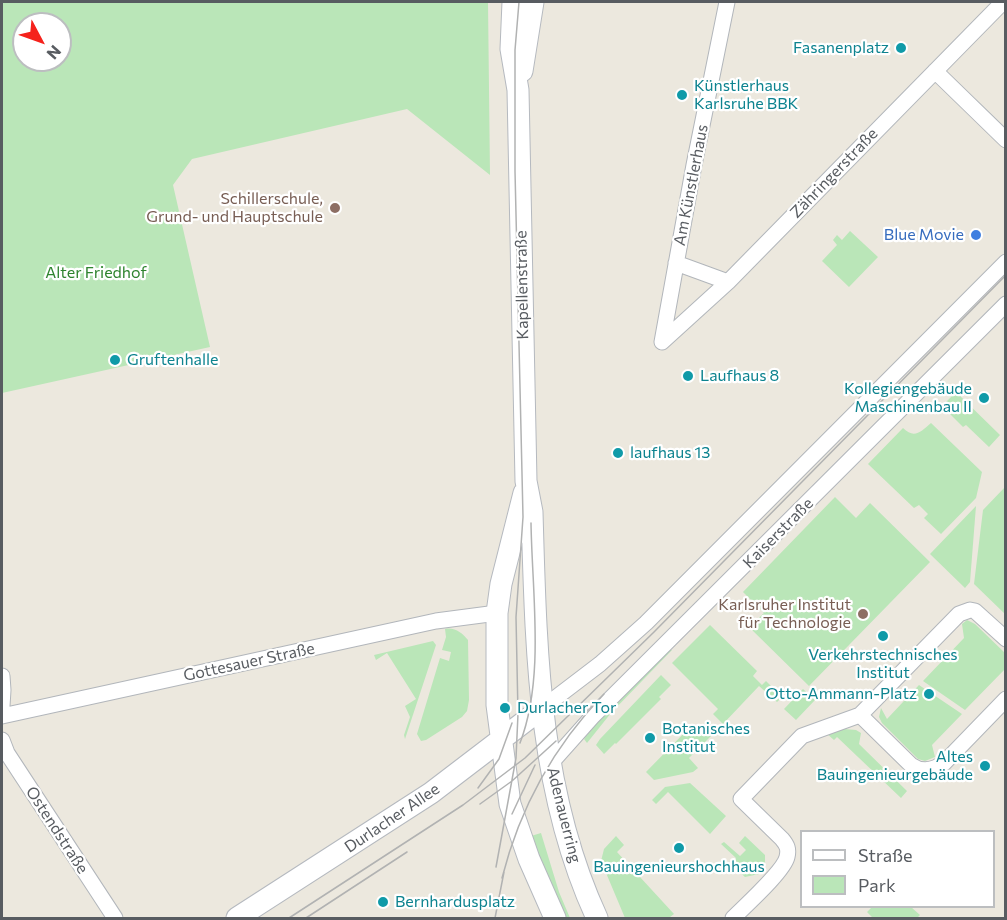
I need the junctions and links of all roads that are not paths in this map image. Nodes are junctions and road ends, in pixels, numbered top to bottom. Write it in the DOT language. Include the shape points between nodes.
graph roads {
  1 [pos="513,2"];
  2 [pos="533,2"];
  3 [pos="727,2"];
  4 [pos="1003,2"];
  5 [pos="934,71"];
  6 [pos="518,90"];
  7 [pos="1005,140"];
  8 [pos="1005,262"];
  9 [pos="676,263"];
  10 [pos="728,282"];
  11 [pos="1005,304"];
  12 [pos="662,342"];
  13 [pos="526,481"];
  14 [pos="497,613"];
  15 [pos="1005,639"];
  16 [pos="2,676"];
  17 [pos="1005,699"];
  18 [pos="2,706"];
  19 [pos="541,709"];
  20 [pos="860,715"];
  21 [pos="2,716"];
  22 [pos="2,740"];
  23 [pos="500,741"];
  24 [pos="551,763"];
  25 [pos="115,918"];
  26 [pos="237,918"];
  27 [pos="555,918"];
  28 [pos="597,918"];
  29 [pos="733,918"];
  1 -- 6 [label="main road, Kapellenstraße" via="511,49"];
  2 -- 6 [label="main road, Kapellenstraße"];
  3 -- 9 [label="street, Am Künstlerhaus"];
  4 -- 5 [label="street, Zähringerstraße"];
  5 -- 7 [label="street"];
  5 -- 10 [label="street, Zähringerstraße"];
  6 -- 13 [label="main road, Kapellenstraße"];
  8 -- 19 [label="street, Kaiserstraße" via="646,623"];
  9 -- 10 [label="street, Am Künstlerhaus"];
  9 -- 12 [label="street, Am Künstlerhaus"];
  10 -- 12 [label="street, Zähringerstraße"];
  11 -- 24 [label="street, Kaiserstraße" via="592,717"];
  13 -- 14 [label="main road, Kapellenstraße"];
  13 -- 19 [label="main road, Kapellenstraße" via="532,512"];
  14 -- 21 [label="street, Gottesauer Straße" via="436,621"];
  14 -- 23 [label="main road, Kapellenstraße"];
  15 -- 20 [label="street" via="975,611 963,611"];
  16 -- 18 [label="street"];
  17 -- 20 [label="street" via="944,763 926,770 911,765"];
  19 -- 23 [label="main road, Durlacher Allee"];
  19 -- 24 [label="main road, Adenauerring"];
  20 -- 29 [label="street" via="802,736 741,799 782,839 788,854 780,869"];
  22 -- 25 [label="street, Ostendstraße"];
  23 -- 26 [label="main road, Durlacher Allee" via="401,813"];
  23 -- 27 [label="main road" via="513,814"];
  24 -- 28 [label="main road, Adenauerring" via="564,827"];
}
